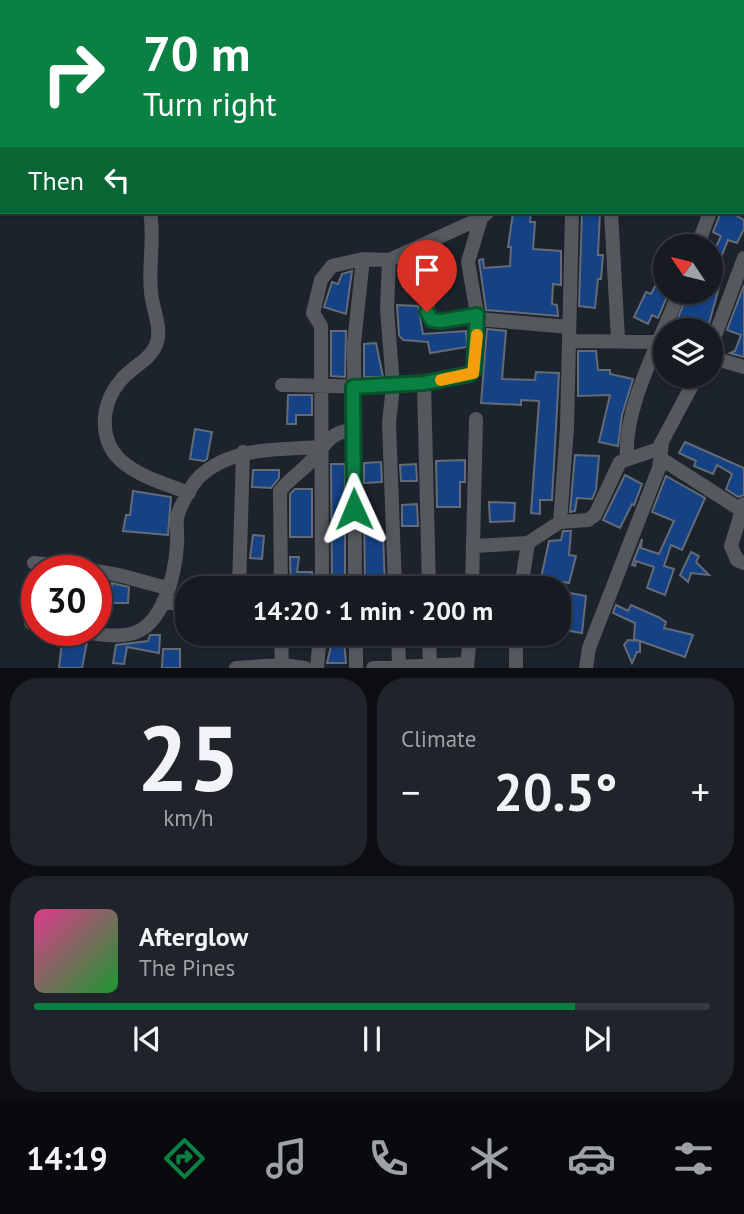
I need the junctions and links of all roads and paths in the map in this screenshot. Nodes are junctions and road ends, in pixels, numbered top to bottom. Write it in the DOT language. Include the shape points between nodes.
graph roads {
  1 [pos="150,214"];
  2 [pos="572,214"];
  3 [pos="611,214"];
  4 [pos="709,214"];
  5 [pos="485,215"];
  6 [pos="702,234"];
  7 [pos="420,248"];
  8 [pos="363,259"];
  9 [pos="744,259"];
  10 [pos="389,260"];
  11 [pos="478,317"];
  12 [pos="722,318"];
  13 [pos="569,334"];
  14 [pos="618,339"];
  15 [pos="653,341"];
  16 [pos="653,359"];
  17 [pos="723,361"];
  18 [pos="744,367"];
  19 [pos="424,383"];
  20 [pos="282,385"];
  21 [pos="320,386"];
  22 [pos="393,386"];
  23 [pos="353,387"];
  24 [pos="691,388"];
  25 [pos="476,419"];
  26 [pos="353,430"];
  27 [pos="321,447"];
  28 [pos="661,451"];
  29 [pos="243,452"];
  30 [pos="627,458"];
  31 [pos="189,493"];
  32 [pos="743,507"];
  33 [pos="560,522"];
  34 [pos="528,544"];
  35 [pos="474,546"];
  36 [pos="744,563"];
  37 [pos="112,573"];
  38 [pos="239,576"];
  39 [pos="281,576"];
  40 [pos="322,576"];
  41 [pos="355,576"];
  42 [pos="395,576"];
  43 [pos="429,576"];
  44 [pos="473,576"];
  45 [pos="523,576"];
  46 [pos="168,587"];
  47 [pos="163,603"];
  48 [pos="175,604"];
  49 [pos="112,636"];
  50 [pos="281,646"];
  51 [pos="319,646"];
  52 [pos="356,646"];
  53 [pos="398,646"];
  54 [pos="429,646"];
  55 [pos="469,646"];
  56 [pos="516,646"];
  57 [pos="399,665"];
  58 [pos="467,666"];
  59 [pos="241,667"];
  60 [pos="282,667"];
  61 [pos="430,667"];
  62 [pos="305,668"];
  63 [pos="317,668"];
  64 [pos="356,668"];
  65 [pos="373,668"];
  66 [pos="516,668"];
  67 [pos="586,668"];
  1 -- 31 [label="street" via="154,230 150,293 158,341 111,396 104,413 106,434 126,465"];
  2 -- 13 [label="street"];
  3 -- 14 [label="street"];
  4 -- 6 [label="street"];
  5 -- 7 [label="street"];
  5 -- 11 [label="street" via="468,262"];
  7 -- 10 [label="street"];
  7 -- 11 [label="street" via="429,317 442,321"];
  8 -- 10 [label="street"];
  8 -- 21 [label="street" via="332,266 321,280 313,313 321,326"];
  8 -- 23 [label="street"];
  9 -- 12 [label="street"];
  10 -- 22 [label="street" via="387,309"];
  11 -- 13 [label="street"];
  11 -- 19 [label="street" via="473,373"];
  13 -- 14 [label="street"];
  13 -- 33 [label="street"];
  14 -- 15 [label="street"];
  16 -- 30 [label="street" via="628,431"];
  17 -- 18 [label="street"];
  19 -- 22 [label="street"];
  19 -- 43 [label="street"];
  20 -- 21 [label="street"];
  21 -- 23 [label="street"];
  21 -- 27 [label="street"];
  22 -- 23 [label="street"];
  22 -- 42 [label="street" via="389,423"];
  23 -- 26 [label="street"];
  24 -- 28 [label="street"];
  25 -- 35 [label="street"];
  26 -- 27 [label="street" via="342,430"];
  26 -- 41 [label="street"];
  27 -- 29 [label="street"];
  27 -- 39 [label="street" via="280,491"];
  27 -- 40 [label="street"];
  28 -- 30 [label="street"];
  28 -- 32 [label="street"];
  28 -- 67 [label="street" via="589,648"];
  29 -- 31 [label="street" via="197,478"];
  29 -- 38 [label="street"];
  30 -- 33 [label="street" via="614,470 595,515 588,520"];
  31 -- 46 [label="street" via="177,517 177,551"];
  32 -- 36 [label="street" via="731,546 737,560"];
  33 -- 34 [label="street"];
  34 -- 35 [label="street"];
  34 -- 45 [label="street"];
  35 -- 44 [label="street"];
  37 -- 46 [label="street"];
  46 -- 47 [label="street"];
  47 -- 48 [label="street"];
  47 -- 49 [label="street" via="134,633"];
  50 -- 60 [label="street"];
  51 -- 63 [label="street"];
  52 -- 64 [label="street"];
  53 -- 57 [label="street"];
  54 -- 61 [label="street"];
  55 -- 58 [label="street"];
  56 -- 66 [label="street"];
  57 -- 61 [label="street"];
  57 -- 65 [label="street"];
  58 -- 61 [label="street"];
  59 -- 60 [label="street"];
  60 -- 62 [label="street"];
}
